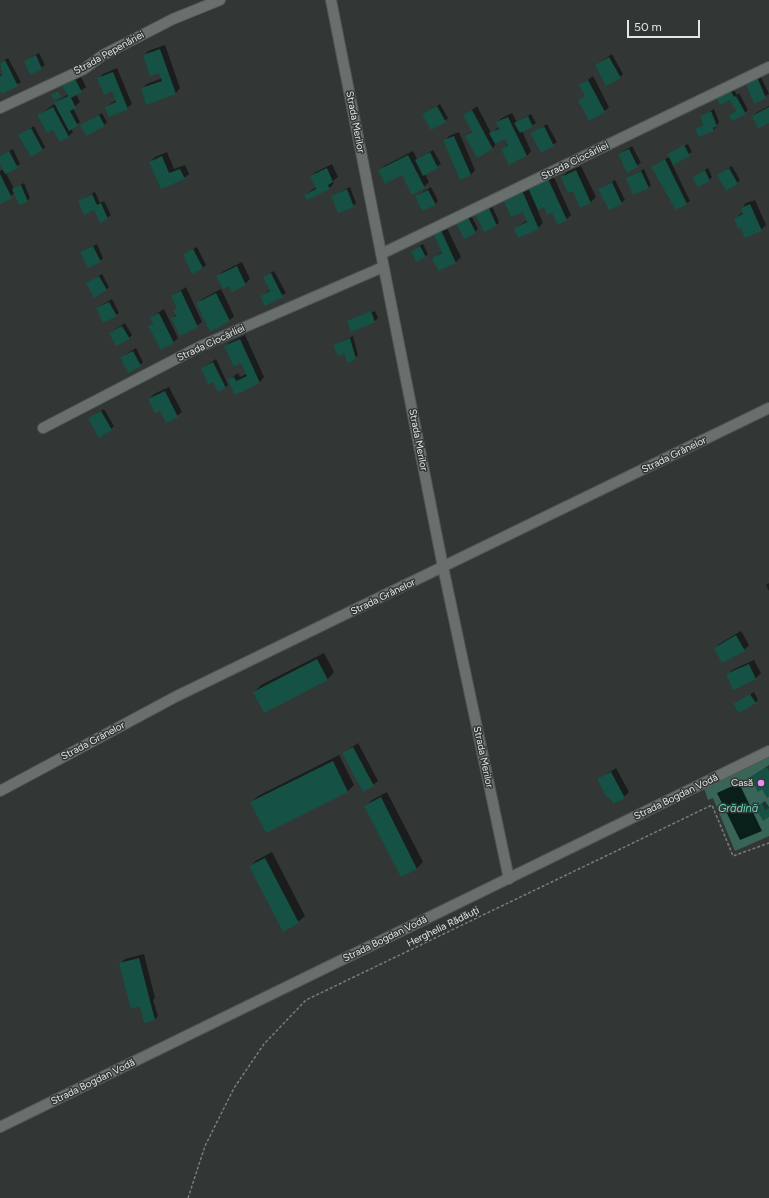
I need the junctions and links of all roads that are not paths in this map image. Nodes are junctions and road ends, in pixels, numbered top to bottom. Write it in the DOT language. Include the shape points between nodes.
graph roads {
  1 [pos="220,0"];
  2 [pos="331,0"];
  3 [pos="769,67"];
  4 [pos="0,108"];
  5 [pos="381,254"];
  6 [pos="383,267"];
  7 [pos="769,408"];
  8 [pos="43,428"];
  9 [pos="443,567"];
  10 [pos="769,751"];
  11 [pos="0,791"];
  12 [pos="509,879"];
  13 [pos="0,1128"];
  1 -- 4 [label="street, Strada Pepenăriei" via="173,20 104,55 84,69"];
  2 -- 5 [label="street, Strada Merilor"];
  3 -- 5 [label="street, Strada Ciocârliei"];
  5 -- 6 [label="street, Strada Merilor"];
  6 -- 8 [label="street, Strada Ciocârliei" via="201,346"];
  6 -- 9 [label="street, Strada Merilor"];
  7 -- 9 [label="street, Strada Grânelor"];
  9 -- 11 [label="street, Strada Grânelor" via="175,697"];
  9 -- 12 [label="street, Strada Merilor"];
  10 -- 12 [label="street, Strada Bogdan Vodă"];
  12 -- 13 [label="street, Strada Bogdan Vodă"];
}
